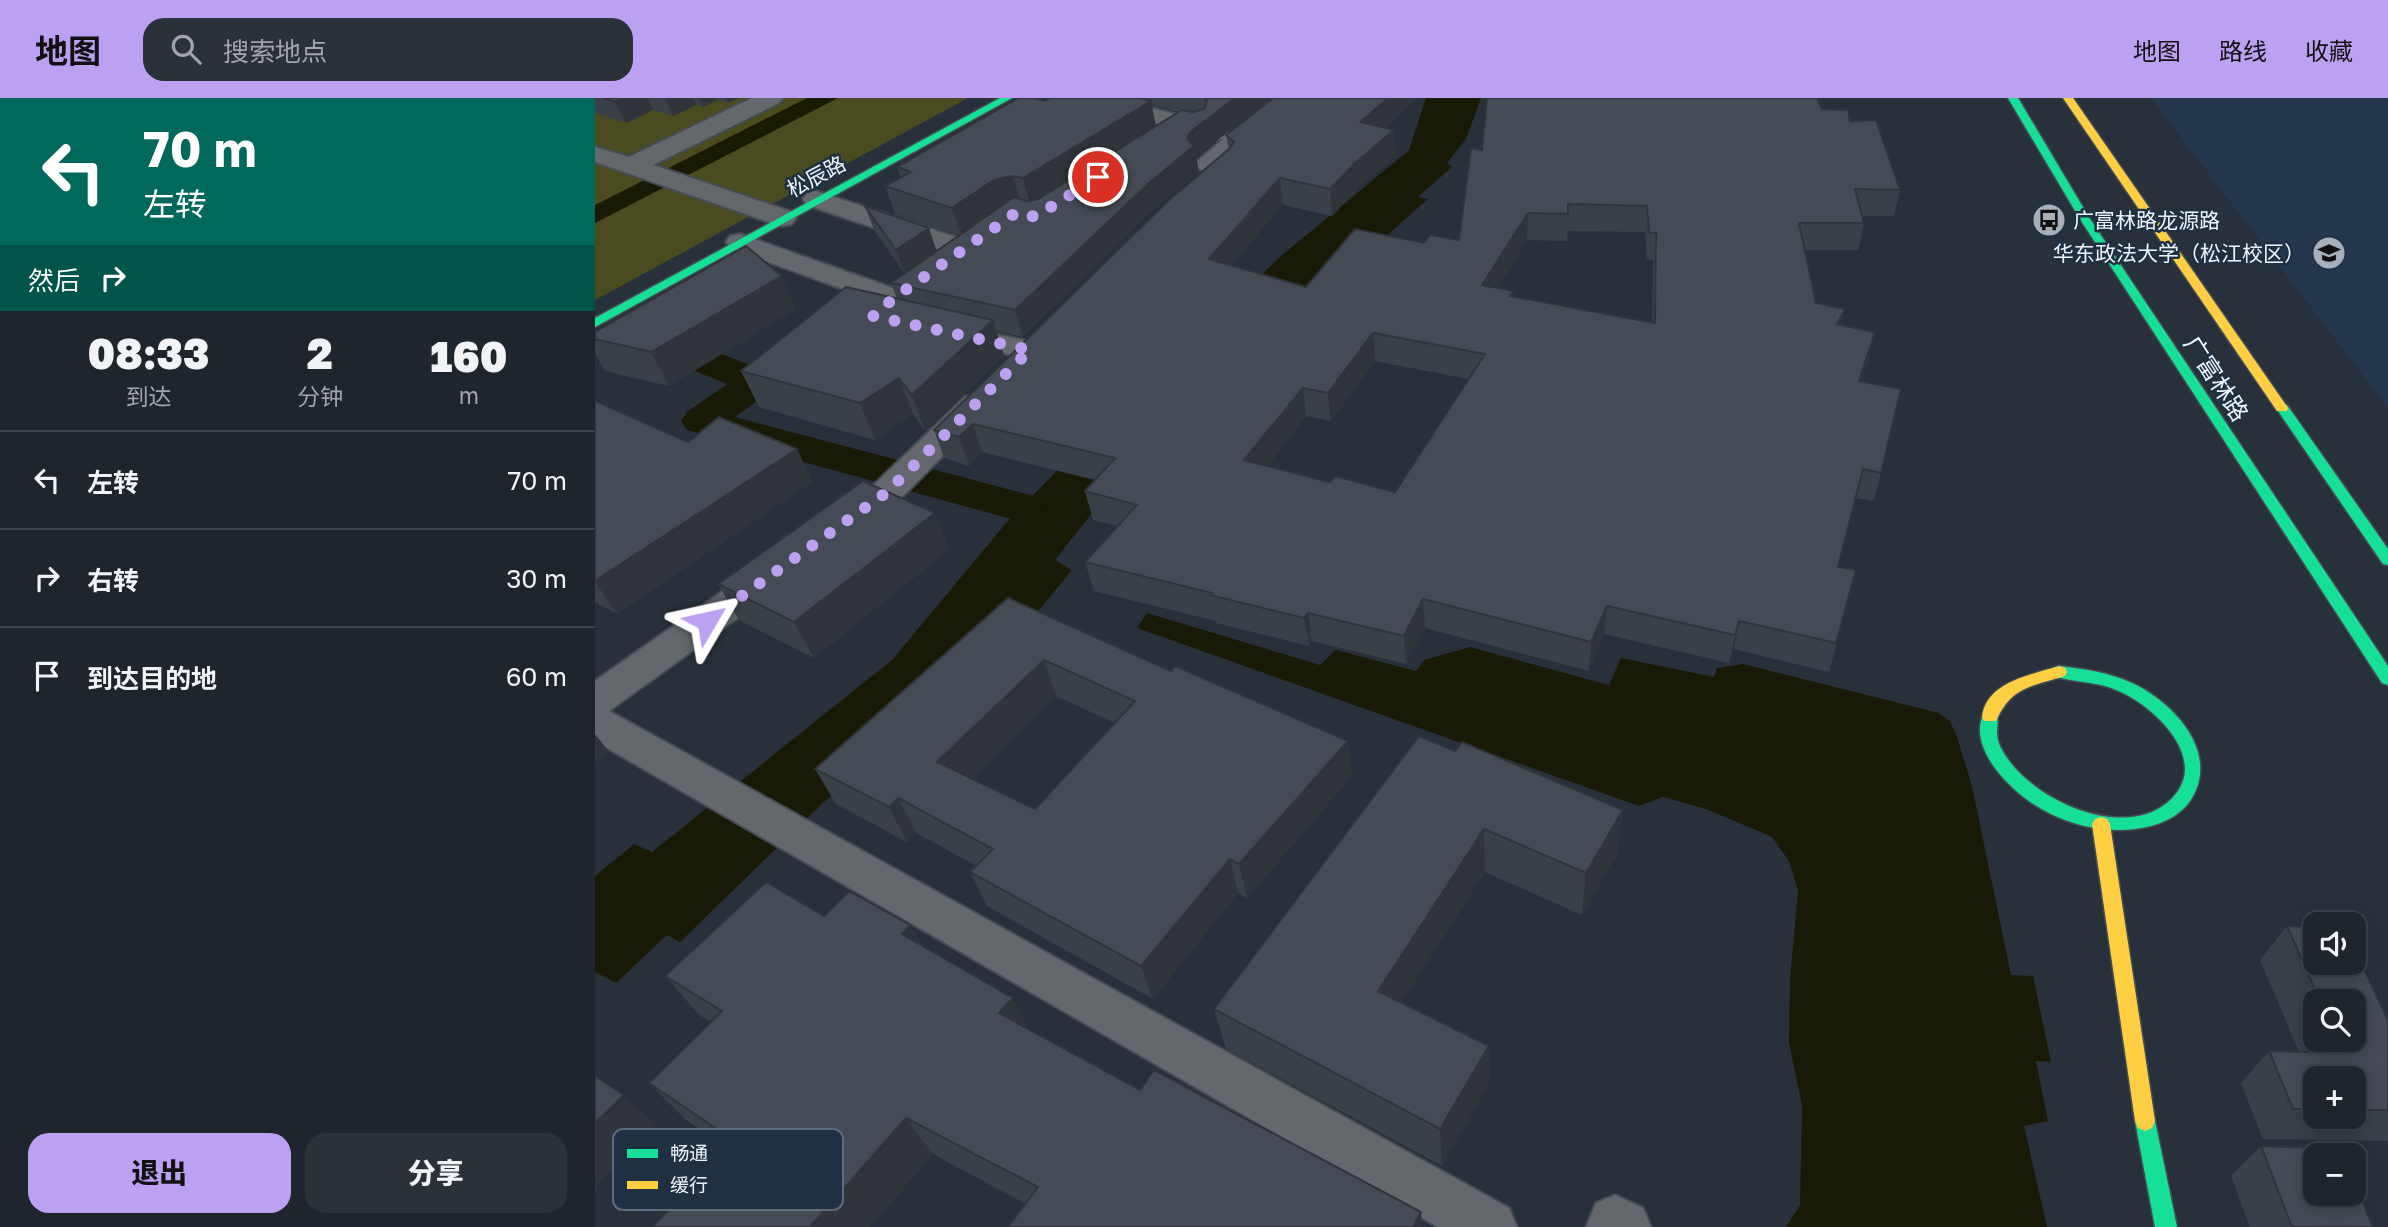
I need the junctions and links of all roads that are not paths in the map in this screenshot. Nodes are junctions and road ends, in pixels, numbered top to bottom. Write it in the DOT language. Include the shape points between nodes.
graph roads {
  1 [pos="771,98"];
  2 [pos="1007,98"];
  3 [pos="1088,98"];
  4 [pos="1290,98"];
  5 [pos="2013,98"];
  6 [pos="2068,98"];
  7 [pos="1182,124"];
  8 [pos="1238,139"];
  9 [pos="1148,145"];
  10 [pos="595,154"];
  11 [pos="640,169"];
  12 [pos="816,199"];
  13 [pos="1173,211"];
  14 [pos="782,218"];
  15 [pos="740,242"];
  16 [pos="914,300"];
  17 [pos="595,323"];
  18 [pos="2388,560"];
  19 [pos="2388,679"];
  20 [pos="595,701"];
  21 [pos="595,722"];
  22 [pos="2101,824"];
  23 [pos="1490,1227"];
  24 [pos="1612,1227"];
  25 [pos="1624,1227"];
  26 [pos="2166,1227"];
  1 -- 11 [label="street"];
  2 -- 12 [label="main road, 松辰路"];
  3 -- 7 [label="street"];
  4 -- 8 [label="street"];
  5 -- 19 [label="main road, 广富林路" via="2085,219"];
  6 -- 18 [label="main road, 广富林路"];
  7 -- 8 [label="street"];
  7 -- 9 [label="street"];
  8 -- 13 [label="street" via="1207,164 1222,167"];
  10 -- 11 [label="street"];
  11 -- 14 [label="street"];
  12 -- 14 [label="main road, 松辰路"];
  12 -- 16 [label="street" via="975,241"];
  14 -- 15 [label="main road, 松辰路"];
  15 -- 16 [label="street"];
  15 -- 17 [label="main road, 松辰路"];
  16 -- 20 [label="street" via="1021,360 887,492"];
  21 -- 23 [label="street"];
  22 -- 22 [label="main road" via="2136,824 2165,815 2184,798 2194,776 2191,751 2176,725 2124,685 2091,675 2059,672 2030,676 2007,687 1993,704 1987,726 1993,751 2008,775 2033,798"];
  22 -- 26 [label="main road" via="2148,1144"];
  24 -- 25 [label="street" via="1615,1222"];
}
